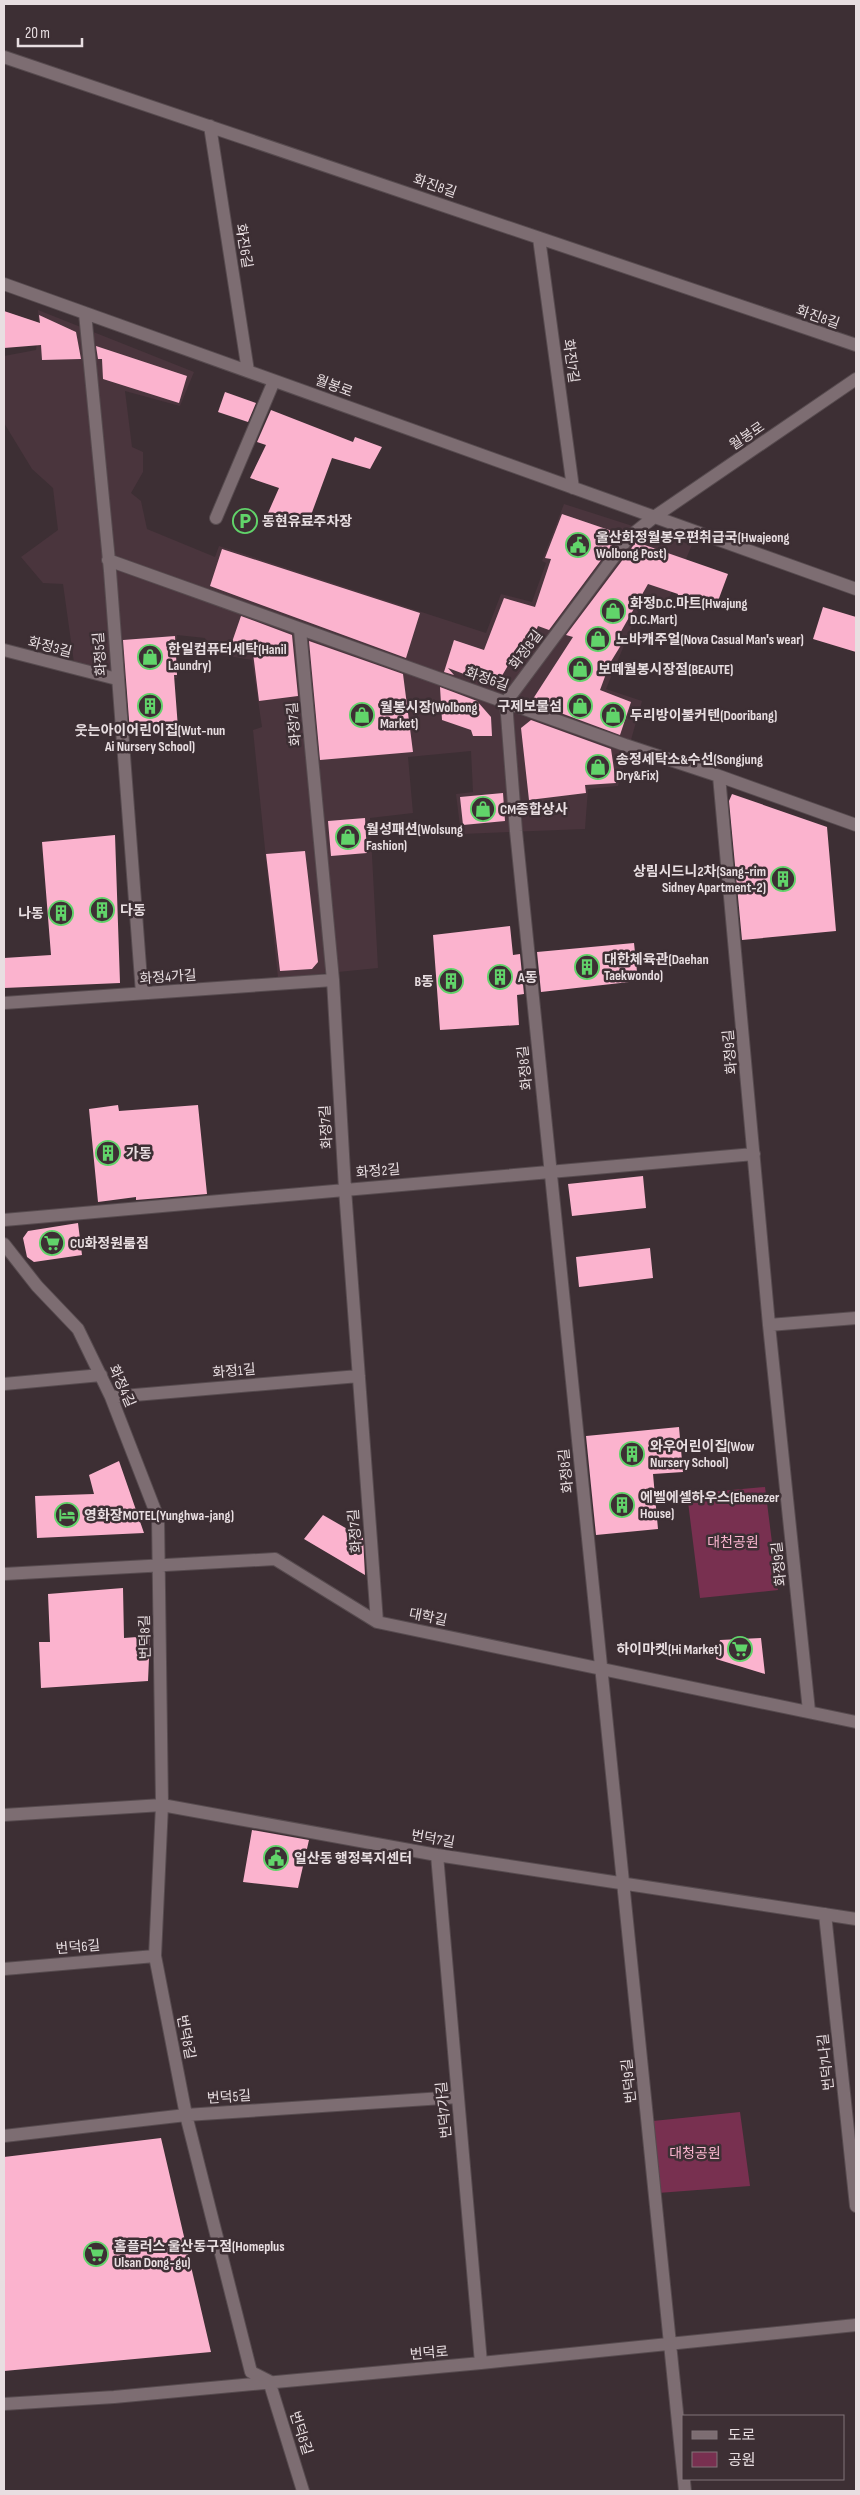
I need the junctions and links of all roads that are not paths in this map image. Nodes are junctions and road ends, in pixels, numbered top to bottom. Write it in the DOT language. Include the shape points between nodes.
graph roads {
  1 [pos="4,57"];
  2 [pos="210,126"];
  3 [pos="539,238"];
  4 [pos="4,284"];
  5 [pos="85,313"];
  6 [pos="856,345"];
  7 [pos="248,371"];
  8 [pos="274,380"];
  9 [pos="856,380"];
  10 [pos="573,488"];
  11 [pos="654,517"];
  12 [pos="216,518"];
  13 [pos="108,560"];
  14 [pos="856,589"];
  15 [pos="300,630"];
  16 [pos="4,650"];
  17 [pos="117,679"];
  18 [pos="506,702"];
  19 [pos="719,776"];
  20 [pos="856,825"];
  21 [pos="333,980"];
  22 [pos="142,993"];
  23 [pos="4,1003"];
  24 [pos="754,1154"];
  25 [pos="551,1170"];
  26 [pos="345,1189"];
  27 [pos="4,1220"];
  28 [pos="4,1244"];
  29 [pos="856,1318"];
  30 [pos="769,1325"];
  31 [pos="101,1375"];
  32 [pos="359,1376"];
  33 [pos="4,1384"];
  34 [pos="111,1397"];
  35 [pos="159,1566"];
  36 [pos="4,1574"];
  37 [pos="377,1622"];
  38 [pos="601,1667"];
  39 [pos="809,1711"];
  40 [pos="856,1722"];
  41 [pos="162,1805"];
  42 [pos="4,1815"];
  43 [pos="437,1855"];
  44 [pos="624,1882"];
  45 [pos="825,1914"];
  46 [pos="856,1919"];
  47 [pos="156,1956"];
  48 [pos="4,1969"];
  49 [pos="458,2097"];
  50 [pos="186,2115"];
  51 [pos="4,2136"];
  52 [pos="856,2206"];
  53 [pos="856,2325"];
  54 [pos="671,2343"];
  55 [pos="481,2363"];
  56 [pos="268,2381"];
  57 [pos="4,2404"];
  58 [pos="682,2459"];
  59 [pos="304,2491"];
  1 -- 2 [label="street, 화진8길"];
  2 -- 3 [label="street, 화진8길"];
  2 -- 7 [label="street, 화진6길"];
  3 -- 6 [label="street, 화진8길"];
  3 -- 10 [label="street, 화진7길"];
  4 -- 5 [label="street, 월봉로"];
  5 -- 7 [label="street, 월봉로"];
  5 -- 13 [label="street, 화정5길"];
  7 -- 8 [label="street, 월봉로"];
  8 -- 10 [label="street, 월봉로"];
  8 -- 12 [label="street"];
  9 -- 11 [label="street, 월봉로"];
  10 -- 11 [label="street, 월봉로"];
  11 -- 14 [label="street, 월봉로"];
  11 -- 18 [label="street, 화정8길" via="628,538"];
  13 -- 15 [label="street, 화정6길"];
  13 -- 17 [label="street, 화정5길"];
  15 -- 18 [label="street, 화정6길"];
  15 -- 21 [label="street, 화정7길"];
  16 -- 17 [label="street, 화정3길"];
  17 -- 22 [label="street, 화정5길"];
  18 -- 19 [label="street, 화정6길"];
  18 -- 25 [label="street, 화정8길"];
  19 -- 20 [label="street, 화정6길"];
  19 -- 24 [label="street, 화정9길"];
  21 -- 22 [label="street, 화정4가길"];
  21 -- 26 [label="street, 화정7길"];
  22 -- 23 [label="street, 화정4가길"];
  24 -- 25 [label="street, 화정2길"];
  24 -- 30 [label="street, 화정9길"];
  25 -- 26 [label="street, 화정2길"];
  25 -- 38 [label="street, 화정8길"];
  26 -- 27 [label="street, 화정2길"];
  26 -- 32 [label="street, 화정7길"];
  28 -- 31 [label="street, 화정4길" via="37,1286 78,1329"];
  29 -- 30 [label="street"];
  30 -- 39 [label="street, 화정9길"];
  31 -- 33 [label="street"];
  31 -- 34 [label="street, 화정4길"];
  32 -- 34 [label="street, 화정1길"];
  32 -- 37 [label="street, 화정7길"];
  34 -- 35 [label="street, 화정4길" via="158,1518"];
  35 -- 36 [label="street, 대학길"];
  35 -- 37 [label="street, 대학길" via="275,1560"];
  35 -- 41 [label="street, 번덕8길"];
  37 -- 38 [label="street, 대학길"];
  38 -- 39 [label="street, 대학길"];
  38 -- 44 [label="street, 번덕9길"];
  39 -- 40 [label="street, 대학길"];
  41 -- 42 [label="street, 번덕7길"];
  41 -- 43 [label="street, 번덕7길"];
  41 -- 47 [label="street, 번덕8길"];
  43 -- 44 [label="street, 번덕7길"];
  43 -- 49 [label="street, 번덕7가길"];
  44 -- 45 [label="street, 번덕7길"];
  44 -- 54 [label="street, 번덕9길"];
  45 -- 46 [label="street, 번덕7길"];
  45 -- 52 [label="street, 번덕7나길"];
  47 -- 48 [label="street, 번덕6길"];
  47 -- 50 [label="street, 번덕8길"];
  49 -- 50 [label="street, 번덕5길"];
  49 -- 55 [label="street, 번덕7가길"];
  50 -- 51 [label="street, 번덕5길"];
  50 -- 56 [label="street, 번덕8길" via="251,2372"];
  53 -- 54 [label="street, 번덕로"];
  54 -- 55 [label="street, 번덕로"];
  54 -- 58 [label="street, 번덕9길"];
  55 -- 56 [label="street, 번덕로"];
  56 -- 57 [label="street, 번덕로" via="114,2397"];
  56 -- 59 [label="street, 번덕8길"];
}
